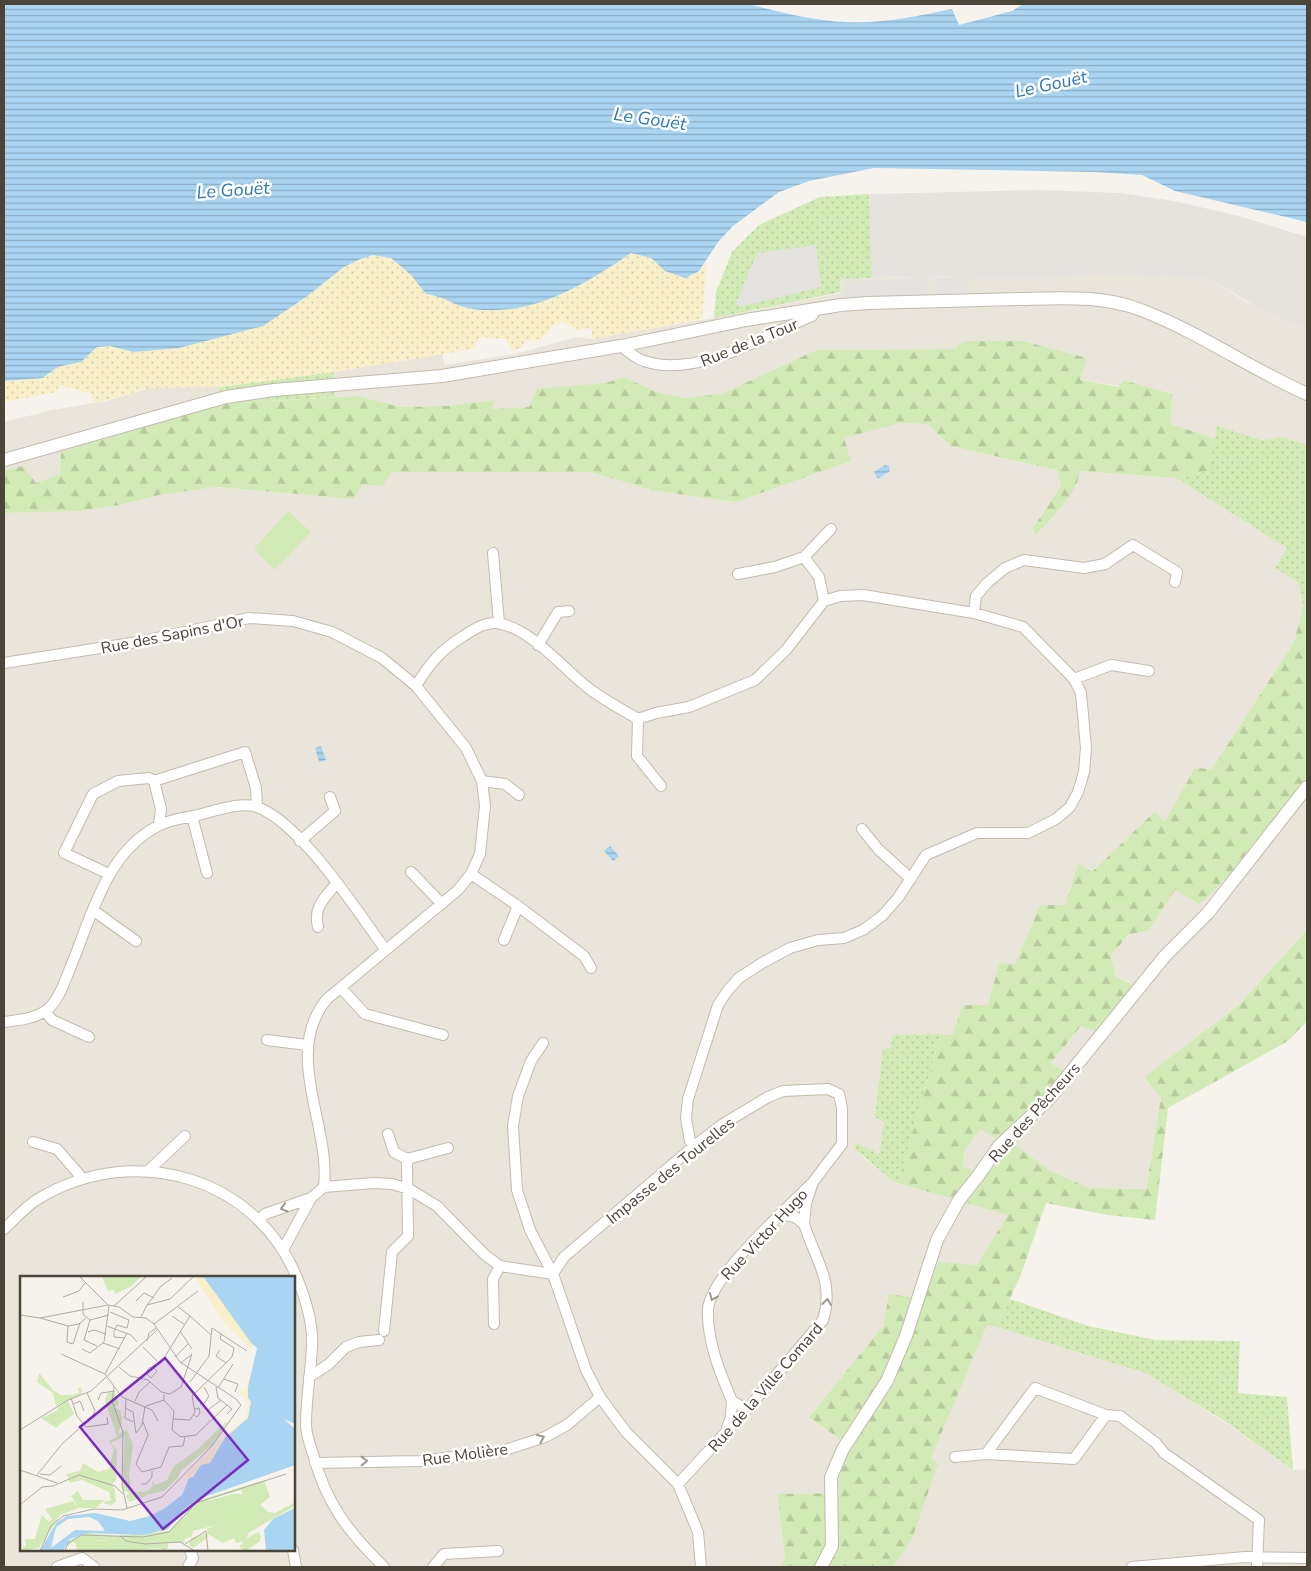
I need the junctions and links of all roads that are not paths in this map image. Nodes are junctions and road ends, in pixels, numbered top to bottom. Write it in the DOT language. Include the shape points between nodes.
graph roads {
  1 [pos="816,309"];
  2 [pos="621,346"];
  3 [pos="1307,394"];
  4 [pos="4,460"];
  5 [pos="831,529"];
  6 [pos="493,553"];
  7 [pos="804,557"];
  8 [pos="738,574"];
  9 [pos="1176,582"];
  10 [pos="824,601"];
  11 [pos="569,611"];
  12 [pos="974,613"];
  13 [pos="499,623"];
  14 [pos="538,645"];
  15 [pos="4,663"];
  16 [pos="1149,671"];
  17 [pos="1074,679"];
  18 [pos="416,686"];
  19 [pos="638,720"];
  20 [pos="154,781"];
  21 [pos="482,781"];
  22 [pos="661,786"];
  23 [pos="1307,787"];
  24 [pos="519,795"];
  25 [pos="330,797"];
  26 [pos="257,807"];
  27 [pos="192,816"];
  28 [pos="159,825"];
  29 [pos="862,829"];
  30 [pos="300,841"];
  31 [pos="410,872"];
  32 [pos="207,873"];
  33 [pos="109,874"];
  34 [pos="471,874"];
  35 [pos="911,879"];
  36 [pos="336,884"];
  37 [pos="442,904"];
  38 [pos="518,906"];
  39 [pos="94,911"];
  40 [pos="318,927"];
  41 [pos="504,940"];
  42 [pos="136,941"];
  43 [pos="385,949"];
  44 [pos="591,968"];
  45 [pos="341,988"];
  46 [pos="45,1011"];
  47 [pos="4,1022"];
  48 [pos="443,1035"];
  49 [pos="89,1037"];
  50 [pos="267,1040"];
  51 [pos="543,1043"];
  52 [pos="307,1045"];
  53 [pos="388,1134"];
  54 [pos="185,1136"];
  55 [pos="32,1142"];
  56 [pos="842,1144"];
  57 [pos="694,1146"];
  58 [pos="448,1148"];
  59 [pos="407,1159"];
  60 [pos="148,1171"];
  61 [pos="83,1179"];
  62 [pos="813,1182"];
  63 [pos="324,1187"];
  64 [pos="409,1189"];
  65 [pos="311,1198"];
  66 [pos="780,1214"];
  67 [pos="258,1220"];
  68 [pos="804,1224"];
  69 [pos="4,1228"];
  70 [pos="284,1248"];
  71 [pos="500,1266"];
  72 [pos="553,1274"];
  73 [pos="494,1324"];
  74 [pos="384,1331"];
  75 [pos="379,1340"];
  76 [pos="309,1377"];
  77 [pos="600,1397"];
  78 [pos="732,1401"];
  79 [pos="750,1406"];
  80 [pos="1106,1415"];
  81 [pos="723,1436"];
  82 [pos="986,1454"];
  83 [pos="955,1457"];
  84 [pos="315,1463"];
  85 [pos="678,1484"];
  86 [pos="190,1551"];
  87 [pos="293,1551"];
  88 [pos="498,1551"];
  89 [pos="1307,1558"];
  90 [pos="1257,1563"];
  91 [pos="57,1567"];
  92 [pos="94,1567"];
  93 [pos="188,1567"];
  94 [pos="296,1567"];
  95 [pos="384,1567"];
  96 [pos="432,1567"];
  97 [pos="701,1567"];
  98 [pos="821,1567"];
  99 [pos="1132,1567"];
  1 -- 2 [label="street"];
  1 -- 2 [label="street, Rue de la Tour" via="812,316 723,356 695,364 643,361"];
  1 -- 3 [label="street" via="868,303 986,299 1062,298 1104,302 1139,309"];
  2 -- 4 [label="street" via="442,376 226,397"];
  5 -- 7 [label="street"];
  6 -- 13 [label="street"];
  7 -- 8 [label="street"];
  7 -- 10 [label="street" via="819,577"];
  9 -- 12 [label="street" via="1177,572 1134,545 1105,564 1084,568 1024,560 1005,568 986,584 976,596"];
  10 -- 12 [label="street" via="840,596 863,595"];
  10 -- 19 [label="street" via="786,650 755,680 689,707"];
  11 -- 14 [label="street" via="558,612"];
  12 -- 17 [label="street" via="1022,627"];
  13 -- 14 [label="street"];
  13 -- 18 [label="street" via="478,626 449,645 431,661"];
  14 -- 19 [label="street" via="588,687"];
  15 -- 18 [label="street, Rue des Sapins d'Or" via="138,642 249,618 293,621 332,632 382,658"];
  16 -- 17 [label="street" via="1111,665"];
  17 -- 35 [label="street" via="1081,693 1086,748 1084,772 1070,807 1056,819 1028,832 977,833 940,848 926,855"];
  18 -- 21 [label="street, Rue des Sapins d'Or" via="466,748"];
  19 -- 22 [label="street" via="637,756"];
  20 -- 26 [label="street" via="245,752 256,788"];
  20 -- 28 [label="street" via="161,809"];
  20 -- 33 [label="street" via="149,778 118,781 93,794 64,853"];
  21 -- 24 [label="street" via="505,784"];
  21 -- 34 [label="street, Rue des Sapins d'Or" via="484,831 480,854"];
  23 -- 98 [label="street, Rue des Pêcheurs" via="1208,914 1165,956 1049,1099 999,1146 959,1200 936,1240 906,1336 887,1381 843,1449 831,1477 832,1546"];
  25 -- 30 [label="street" via="334,811"];
  26 -- 27 [label="street" via="239,806"];
  26 -- 30 [label="street" via="286,825"];
  27 -- 28 [label="street"];
  27 -- 32 [label="street"];
  28 -- 33 [label="street" via="134,842"];
  29 -- 35 [label="street" via="878,850"];
  30 -- 36 [label="street"];
  31 -- 37 [label="street"];
  33 -- 39 [label="street"];
  34 -- 37 [label="street, Rue des Sapins d'Or"];
  34 -- 38 [label="street"];
  35 -- 57 [label="street" via="882,916 863,930 844,938 818,940 790,948 739,978 728,990 718,1005 688,1099 686,1118"];
  36 -- 40 [label="street" via="320,903 315,915"];
  36 -- 43 [label="street"];
  37 -- 43 [label="street, Rue des Sapins d'Or"];
  38 -- 41 [label="street"];
  38 -- 44 [label="street" via="584,956"];
  39 -- 42 [label="street"];
  39 -- 46 [label="street" via="62,987"];
  43 -- 45 [label="street, Rue des Sapins d'Or"];
  45 -- 48 [label="street" via="365,1014"];
  45 -- 52 [label="street, Rue des Sapins d'Or" via="317,1012"];
  46 -- 47 [label="street" via="23,1020"];
  46 -- 49 [label="street" via="52,1020"];
  50 -- 52 [label="street"];
  51 -- 72 [label="street" via="531,1061 518,1096 513,1126 517,1190 530,1230"];
  52 -- 63 [label="street, Rue des Sapins d'Or" via="325,1158"];
  53 -- 59 [label="street" via="394,1152"];
  54 -- 60 [label="street"];
  55 -- 61 [label="street" via="57,1149"];
  56 -- 57 [label="street, Impasse des Tourelles" via="839,1094 828,1089 783,1091 768,1097"];
  56 -- 62 [label="street, Rue de la Ville Comard"];
  57 -- 72 [label="street, Impasse des Tourelles" via="564,1257"];
  58 -- 59 [label="street"];
  59 -- 64 [label="street"];
  60 -- 61 [label="street" via="108,1172"];
  60 -- 67 [label="street" via="181,1176 207,1186 230,1198"];
  61 -- 69 [label="street" via="37,1199"];
  62 -- 66 [label="street, Rue Victor Hugo"];
  62 -- 68 [label="street, Rue de la Ville Comard"];
  63 -- 64 [label="street" via="374,1183"];
  63 -- 65 [label="street"];
  64 -- 71 [label="street" via="437,1206"];
  64 -- 74 [label="street" via="408,1236 392,1252"];
  65 -- 67 [label="street, one-way" via="265,1214"];
  65 -- 70 [label="street"];
  66 -- 68 [label="street" via="795,1217"];
  66 -- 78 [label="street, Rue Victor Hugo, one-way" via="717,1286 708,1308 713,1347"];
  67 -- 70 [label="street"];
  79 -- 68 [label="street, Rue de la Ville Comard, one-way" via="824,1320 829,1303 828,1289"];
  70 -- 76 [label="street" via="300,1283 308,1314 312,1344"];
  71 -- 72 [label="street"];
  71 -- 73 [label="street" via="493,1278"];
  72 -- 77 [label="street" via="586,1370"];
  75 -- 76 [label="street" via="346,1347 330,1364"];
  76 -- 84 [label="street" via="306,1426"];
  84 -- 77 [label="street, Rue Molière, one-way" via="420,1461 502,1451 546,1437 567,1425"];
  77 -- 85 [label="street" via="626,1432"];
  78 -- 79 [label="street"];
  78 -- 81 [label="street, Rue Victor Hugo" via="731,1417"];
  79 -- 81 [label="street, Rue de la Ville Comard"];
  80 -- 82 [label="street" via="1074,1459"];
  80 -- 82 [label="street" via="1035,1388"];
  80 -- 90 [label="street" via="1120,1416 1156,1442 1164,1453 1259,1520"];
  81 -- 85 [label="street, Rue de la Ville Comard"];
  82 -- 83 [label="street"];
  84 -- 95 [label="street" via="334,1509 348,1530"];
  85 -- 97 [label="street" via="698,1532"];
  86 -- 93 [label="street" via="193,1558"];
  87 -- 94 [label="street"];
  88 -- 96 [label="street" via="444,1554"];
  89 -- 90 [label="street"];
  90 -- 99 [label="street" via="1245,1557"];
  91 -- 92 [label="street" via="82,1558"];
}
